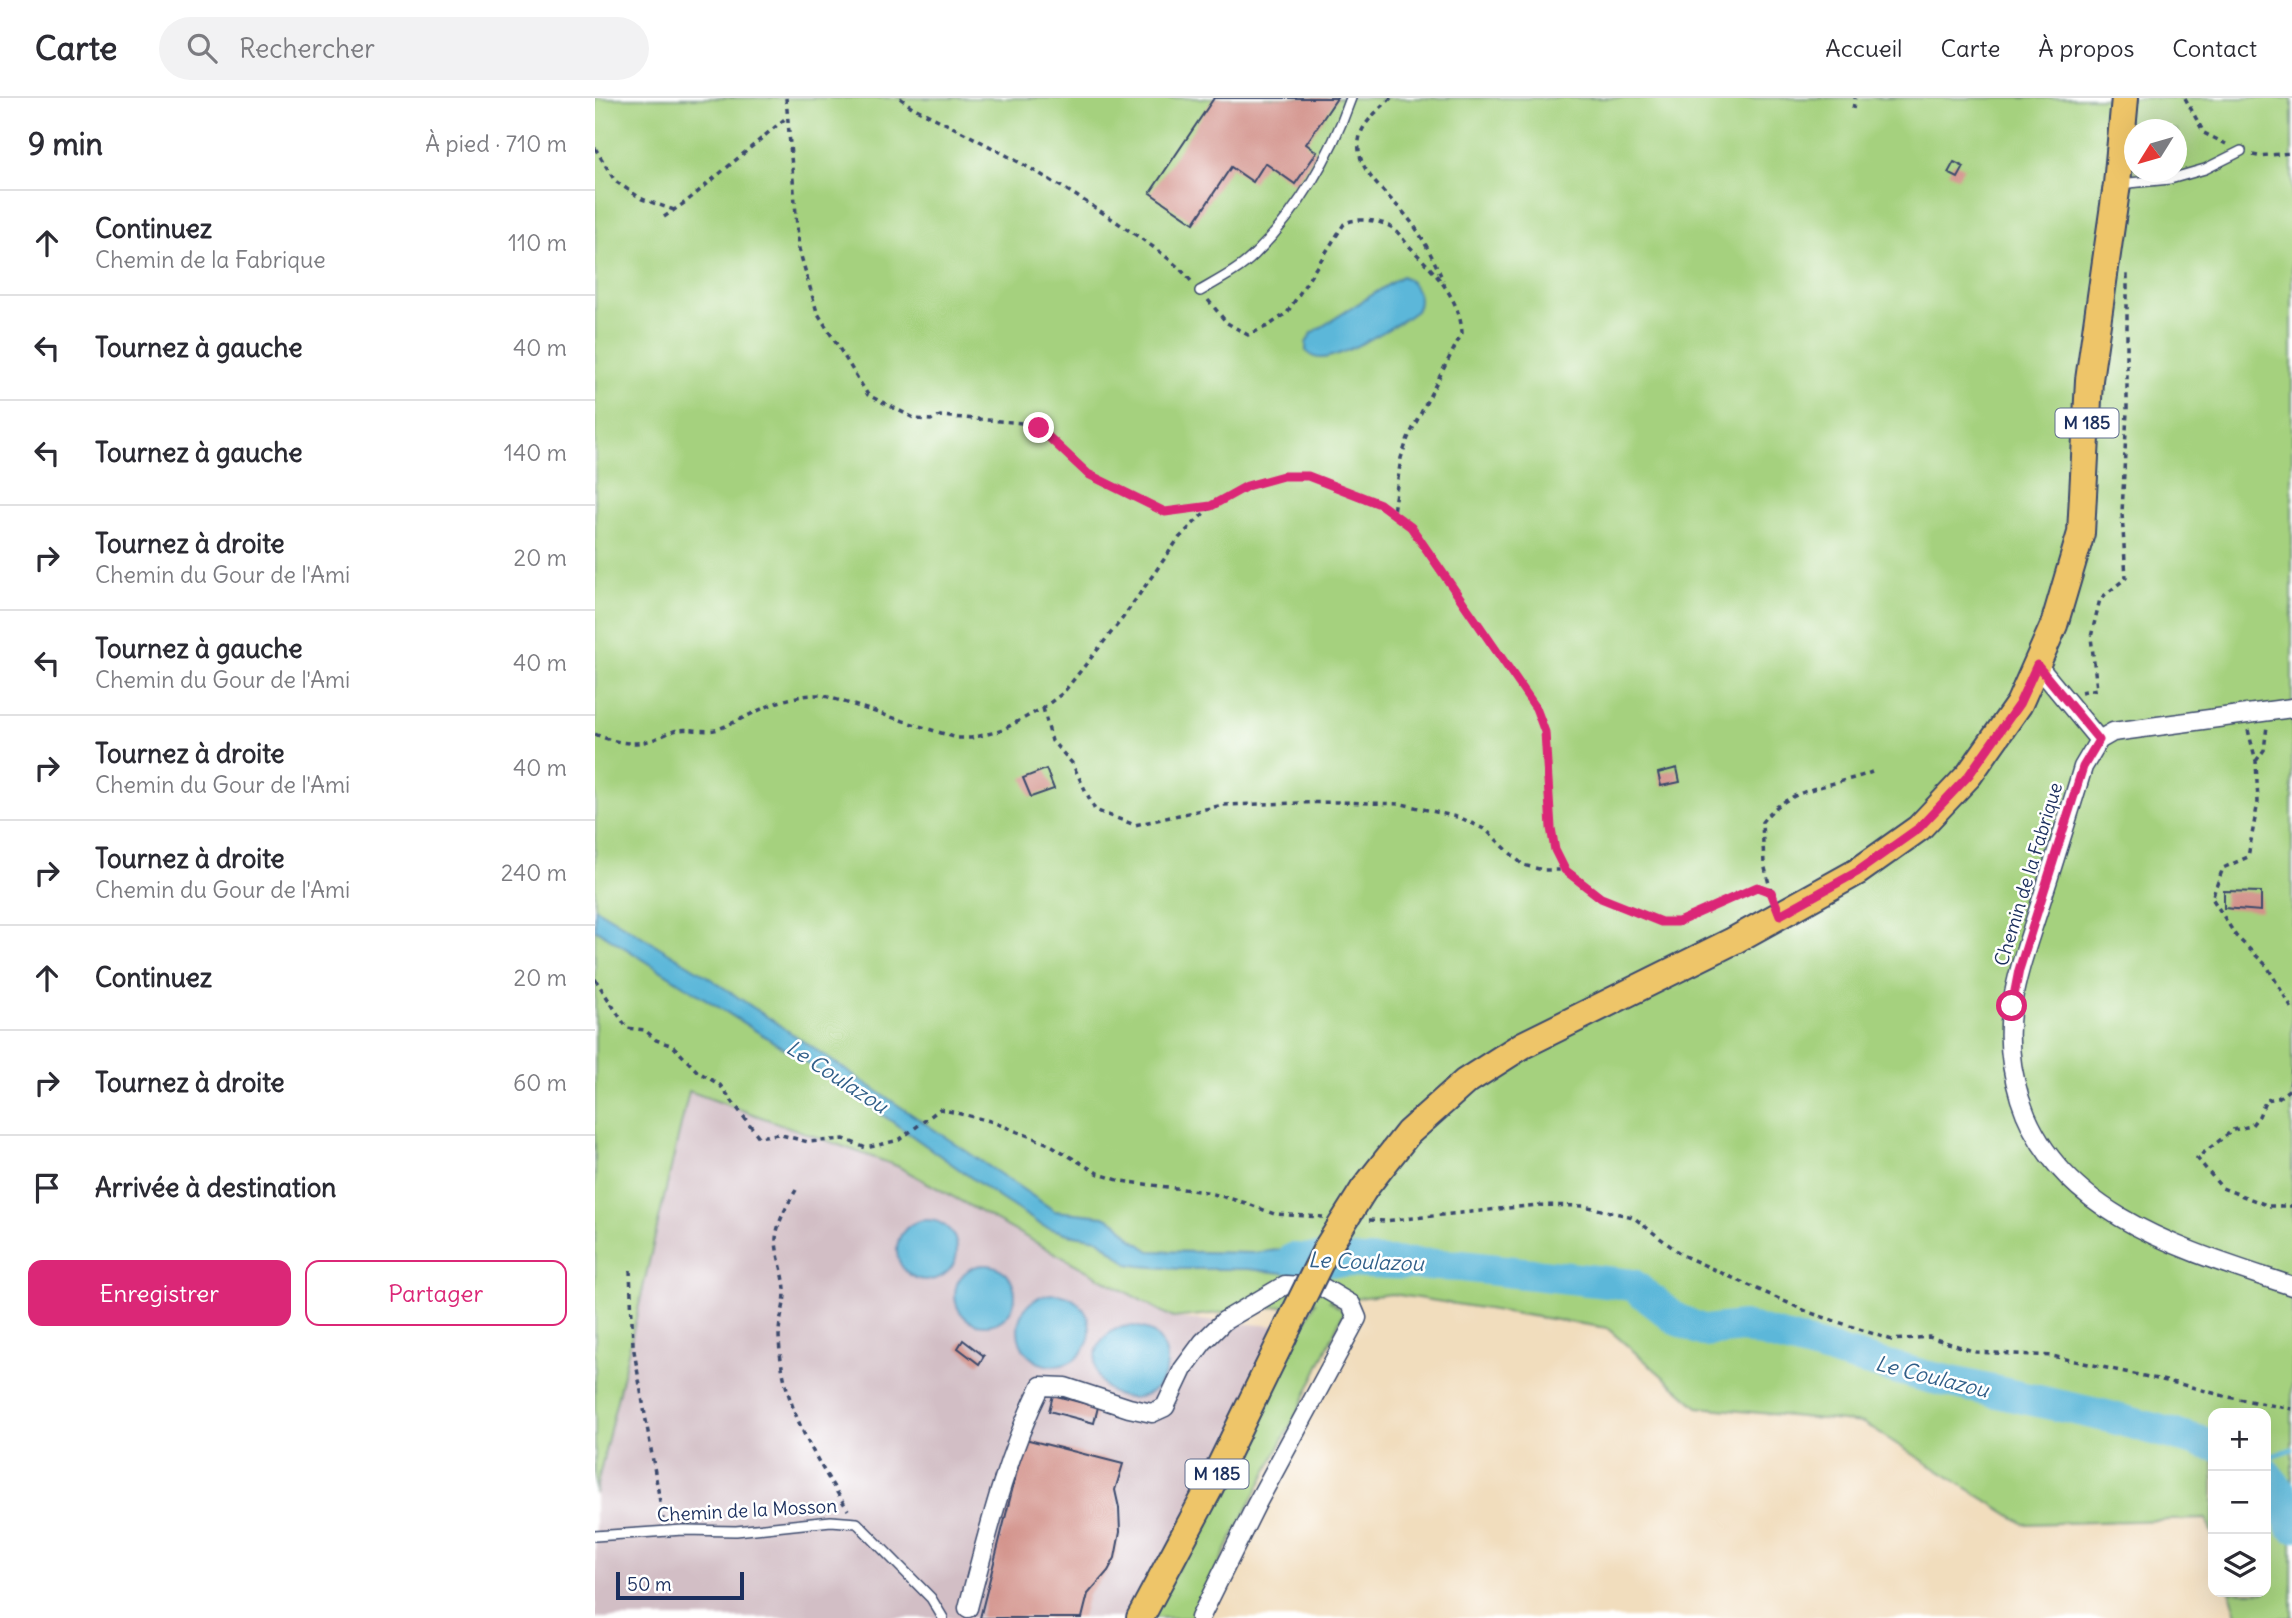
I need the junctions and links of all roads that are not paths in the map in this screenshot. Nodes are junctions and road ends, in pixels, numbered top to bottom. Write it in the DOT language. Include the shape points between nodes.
graph roads {
  1 [pos="1351,98"];
  2 [pos="2125,98"];
  3 [pos="2241,151"];
  4 [pos="2117,184"];
  5 [pos="1200,291"];
  6 [pos="2037,665"];
  7 [pos="2292,708"];
  8 [pos="2099,740"];
  9 [pos="2292,1286"];
  10 [pos="595,1536"];
  11 [pos="968,1608"];
  12 [pos="943,1618"];
  13 [pos="1140,1618"];
  14 [pos="1200,1618"];
  1 -- 5 [label="lane" via="1309,186 1277,229 1253,256"];
  2 -- 4 [label="main road, M 185"];
  3 -- 4 [label="lane" via="2204,169"];
  4 -- 6 [label="main road, M 185" via="2089,380 2081,533"];
  6 -- 8 [label="street"];
  6 -- 13 [label="main road, M 185, bridge" via="2019,704 1969,775 1919,828 1857,872 1776,904 1733,941 1524,1045 1465,1082 1408,1133 1364,1189 1327,1248"];
  7 -- 8 [label="street" via="2113,732"];
  8 -- 9 [label="street, Chemin de la Fabrique" via="2083,767 2019,970 2010,1041 2014,1081 2025,1114 2042,1149 2059,1170 2112,1212 2140,1230"];
  10 -- 12 [label="lane, Chemin de la Mosson" via="857,1523 931,1598"];
  11 -- 14 [label="street" via="1003,1477 1041,1386 1065,1387 1152,1413 1165,1407 1183,1369 1224,1321 1285,1285 1322,1287 1351,1304 1357,1318"];
}
